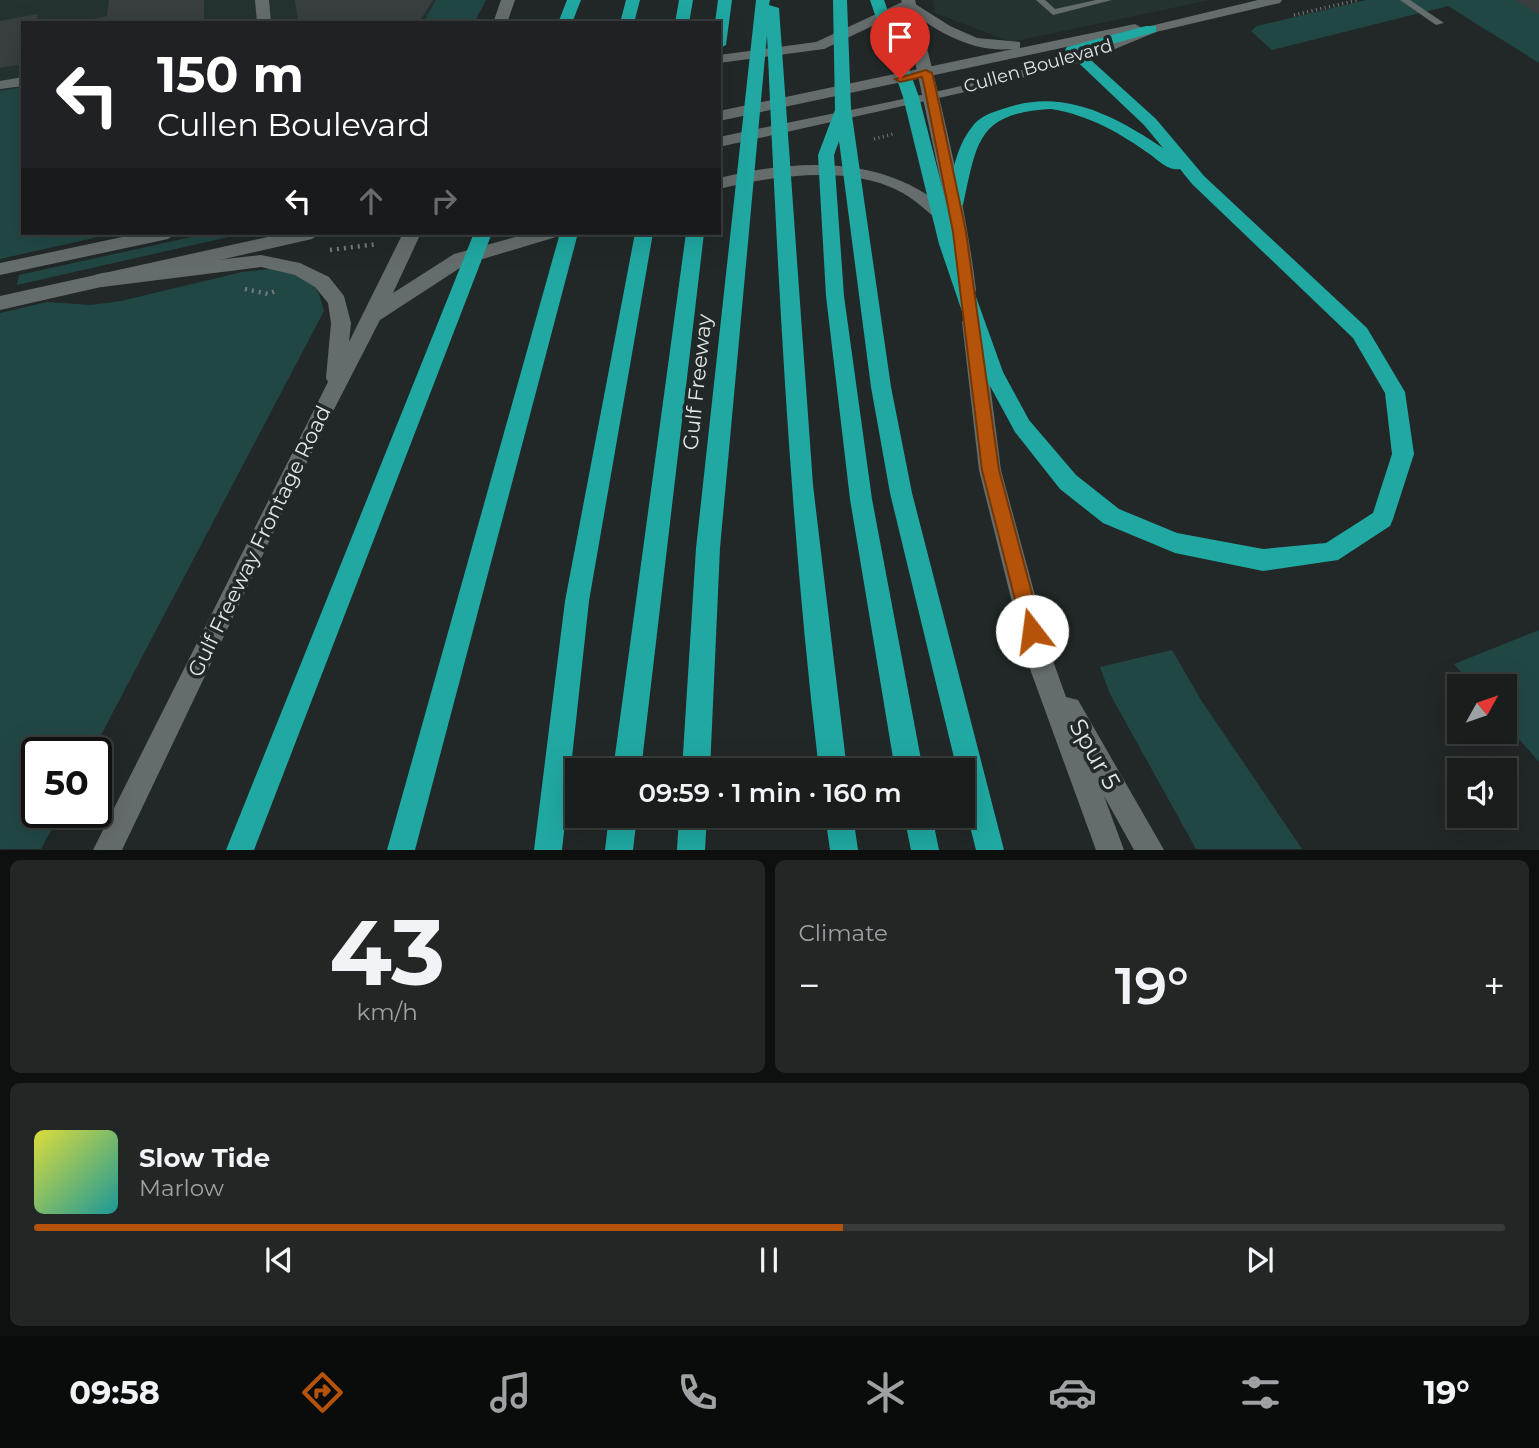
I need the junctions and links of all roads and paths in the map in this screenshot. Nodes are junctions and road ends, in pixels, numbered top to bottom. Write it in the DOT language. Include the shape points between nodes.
graph roads {
  1 [pos="262,0"];
  2 [pos="508,0"];
  3 [pos="574,0"];
  4 [pos="633,0"];
  5 [pos="687,0"];
  6 [pos="725,0"];
  7 [pos="763,0"];
  8 [pos="772,0"];
  9 [pos="840,0"];
  10 [pos="877,0"];
  11 [pos="1040,0"];
  12 [pos="1108,0"];
  13 [pos="1275,0"];
  14 [pos="1358,0"];
  15 [pos="1404,0"];
  16 [pos="908,2"];
  17 [pos="1245,3"];
  18 [pos="1284,17"];
  19 [pos="264,21"];
  20 [pos="501,21"];
  21 [pos="566,21"];
  22 [pos="628,21"];
  23 [pos="682,21"];
  24 [pos="1439,23"];
  25 [pos="1128,28"];
  26 [pos="1151,29"];
  27 [pos="721,30"];
  28 [pos="1081,58"];
  29 [pos="721,60"];
  30 [pos="926,73"];
  31 [pos="21,81"];
  32 [pos="0,85"];
  33 [pos="931,94"];
  34 [pos="843,109"];
  35 [pos="721,117"];
  36 [pos="721,142"];
  37 [pos="1198,180"];
  38 [pos="721,183"];
  39 [pos="954,205"];
  40 [pos="960,232"];
  41 [pos="159,235"];
  42 [pos="303,235"];
  43 [pos="411,235"];
  44 [pos="482,235"];
  45 [pos="543,235"];
  46 [pos="568,235"];
  47 [pos="644,235"];
  48 [pos="695,235"];
  49 [pos="356,247"];
  50 [pos="323,251"];
  51 [pos="0,269"];
  52 [pos="102,280"];
  53 [pos="0,303"];
  54 [pos="373,315"];
  55 [pos="335,388"];
  56 [pos="1040,658"];
  57 [pos="628,758"];
  58 [pos="697,758"];
  59 [pos="832,758"];
  60 [pos="907,758"];
  61 [pos="622,828"];
  62 [pos="692,828"];
  63 [pos="841,828"];
  64 [pos="921,828"];
  65 [pos="107,849"];
  66 [pos="240,849"];
  67 [pos="401,849"];
  68 [pos="548,849"];
  69 [pos="619,849"];
  70 [pos="691,849"];
  71 [pos="844,849"];
  72 [pos="925,849"];
  73 [pos="990,849"];
  74 [pos="1110,849"];
  75 [pos="1150,849"];
  1 -- 19 [label="main road"];
  2 -- 20 [label="main road"];
  3 -- 21 [label="highway"];
  4 -- 22 [label="highway"];
  5 -- 23 [label="highway"];
  6 -- 27 [label="highway"];
  7 -- 58 [label="highway, Gulf Freeway" via="708,548"];
  8 -- 59 [label="highway" via="792,372"];
  9 -- 34 [label="highway"];
  10 -- 37 [label="highway" via="911,97 948,244 993,373 1022,426 1068,482 1111,516 1175,543 1263,560 1331,553 1382,519 1403,454 1395,392 1360,332"];
  11 -- 12 [label="lane" via="1053,12"];
  13 -- 17 [label="main road, Cullen Boulevard"];
  14 -- 18 [label="path"];
  15 -- 24 [label="lane"];
  16 -- 25 [label="main road" via="961,38 985,45 1007,47"];
  16 -- 29 [label="main road" via="819,46"];
  16 -- 30 [label="main road"];
  17 -- 26 [label="main road, Cullen Boulevard"];
  25 -- 26 [label="main road, Cullen Boulevard"];
  25 -- 30 [label="main road, Cullen Boulevard"];
  26 -- 28 [label="main road, Cullen Boulevard"];
  28 -- 33 [label="main road, Cullen Boulevard"];
  28 -- 37 [label="highway" via="1150,122"];
  30 -- 33 [label="main road"];
  30 -- 35 [label="main road, Cullen Boulevard"];
  31 -- 32 [label="main road"];
  33 -- 36 [label="main road, Cullen Boulevard"];
  33 -- 39 [label="main road"];
  34 -- 60 [label="highway" via="827,155 835,296 861,499"];
  34 -- 73 [label="highway" via="881,387 901,493"];
  37 -- 39 [label="highway" via="1110,120 1069,108 1027,107 1010,110 980,126 970,142"];
  38 -- 40 [label="main road" via="742,177 830,170 886,179 930,204"];
  39 -- 40 [label="main road"];
  40 -- 56 [label="main road" via="990,470"];
  41 -- 51 [label="main road"];
  42 -- 52 [label="main road"];
  43 -- 54 [label="main road, Gulf Freeway Frontage Road"];
  44 -- 66 [label="highway"];
  45 -- 54 [label="main road" via="460,259"];
  46 -- 67 [label="highway"];
  47 -- 68 [label="highway" via="577,601"];
  48 -- 57 [label="highway, Gulf Freeway"];
  49 -- 50 [label="path"];
  52 -- 53 [label="main road"];
  52 -- 55 [label="main road" via="261,261 300,270 322,282 337,301 341,323"];
  54 -- 55 [label="main road, Gulf Freeway Frontage Road"];
  55 -- 65 [label="main road, Gulf Freeway Frontage Road"];
  56 -- 74 [label="main road"];
  56 -- 75 [label="main road, Spur 5"];
  61 -- 69 [label="highway"];
  62 -- 70 [label="highway"];
  63 -- 71 [label="highway"];
  64 -- 72 [label="highway"];
}
